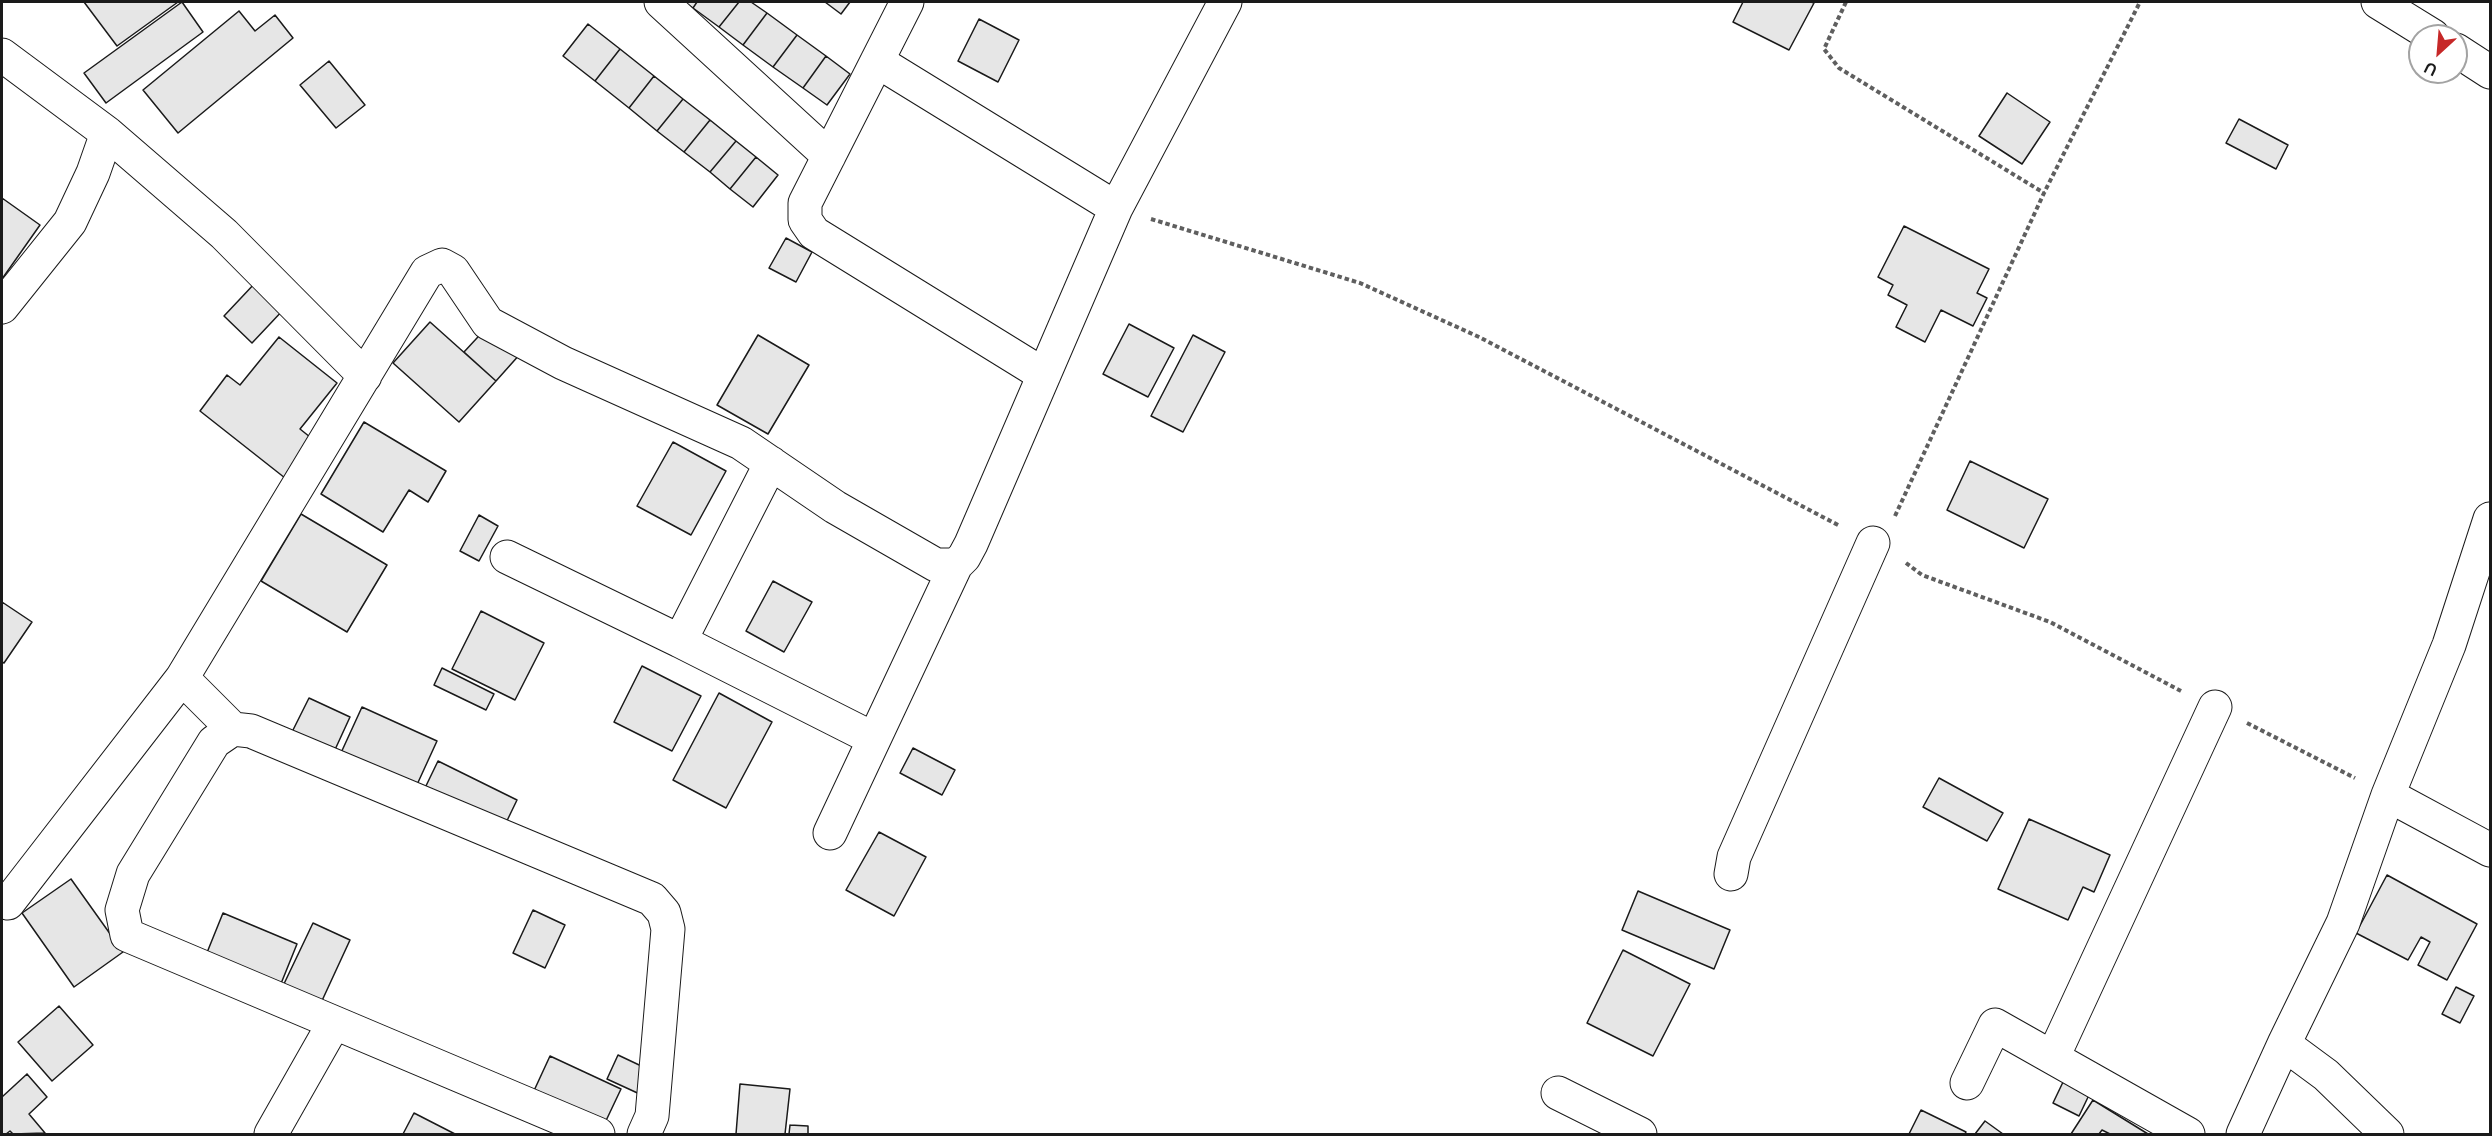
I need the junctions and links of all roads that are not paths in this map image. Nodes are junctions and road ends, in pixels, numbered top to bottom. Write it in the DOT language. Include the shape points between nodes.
graph roads {
  1 [pos="661,2"];
  2 [pos="907,2"];
  3 [pos="1225,2"];
  4 [pos="2378,2"];
  5 [pos="2414,24"];
  6 [pos="2,55"];
  7 [pos="2468,58"];
  8 [pos="877,60"];
  9 [pos="2490,72"];
  10 [pos="107,133"];
  11 [pos="829,156"];
  12 [pos="1116,208"];
  13 [pos="2,307"];
  14 [pos="1044,375"];
  15 [pos="365,376"];
  16 [pos="771,463"];
  17 [pos="2490,519"];
  18 [pos="1882,548"];
  19 [pos="507,557"];
  20 [pos="956,565"];
  21 [pos="680,641"];
  22 [pos="182,678"];
  23 [pos="2215,707"];
  24 [pos="233,729"];
  25 [pos="874,739"];
  26 [pos="2388,795"];
  27 [pos="830,833"];
  28 [pos="2490,850"];
  29 [pos="1731,874"];
  30 [pos="8,903"];
  31 [pos="334,1023"];
  32 [pos="2284,1044"];
  33 [pos="2053,1057"];
  34 [pos="1966,1083"];
  35 [pos="1558,1093"];
  36 [pos="271,1134"];
  37 [pos="598,1134"];
  38 [pos="644,1134"];
  39 [pos="1640,1134"];
  40 [pos="2188,1134"];
  41 [pos="2244,1134"];
  42 [pos="2387,1134"];
  1 -- 11 [label="street"];
  2 -- 8 [label="street"];
  3 -- 12 [label="street"];
  4 -- 5 [label="street"];
  6 -- 10 [label="street"];
  7 -- 9 [label="street"];
  8 -- 11 [label="street"];
  8 -- 12 [label="street"];
  10 -- 13 [label="street" via="70,222"];
  10 -- 15 [label="street" via="224,234"];
  11 -- 14 [label="street" via="805,203 805,220 814,233"];
  12 -- 14 [label="street"];
  14 -- 20 [label="street" via="971,544"];
  15 -- 16 [label="street" via="427,272 442,265 453,271 488,323 563,363 741,444"];
  15 -- 22 [label="street"];
  16 -- 20 [label="street" via="835,507 936,565"];
  16 -- 21 [label="street"];
  17 -- 26 [label="street" via="2449,645"];
  18 -- 29 [label="street" via="1734,857"];
  19 -- 21 [label="street"];
  20 -- 25 [label="street"];
  21 -- 25 [label="street"];
  22 -- 24 [label="street"];
  22 -- 30 [label="street"];
  23 -- 33 [label="street"];
  24 -- 31 [label="street" via="214,742 133,874 122,910 127,935"];
  24 -- 38 [label="street" via="251,730 652,899 664,913 668,929 652,1116"];
  25 -- 27 [label="street"];
  26 -- 28 [label="street"];
  26 -- 32 [label="street" via="2343,923"];
  31 -- 36 [label="street"];
  31 -- 37 [label="street"];
  32 -- 41 [label="street"];
  32 -- 42 [label="street" via="2326,1076"];
  33 -- 34 [label="street" via="1995,1025"];
  33 -- 40 [label="street"];
  35 -- 39 [label="street"];
}
